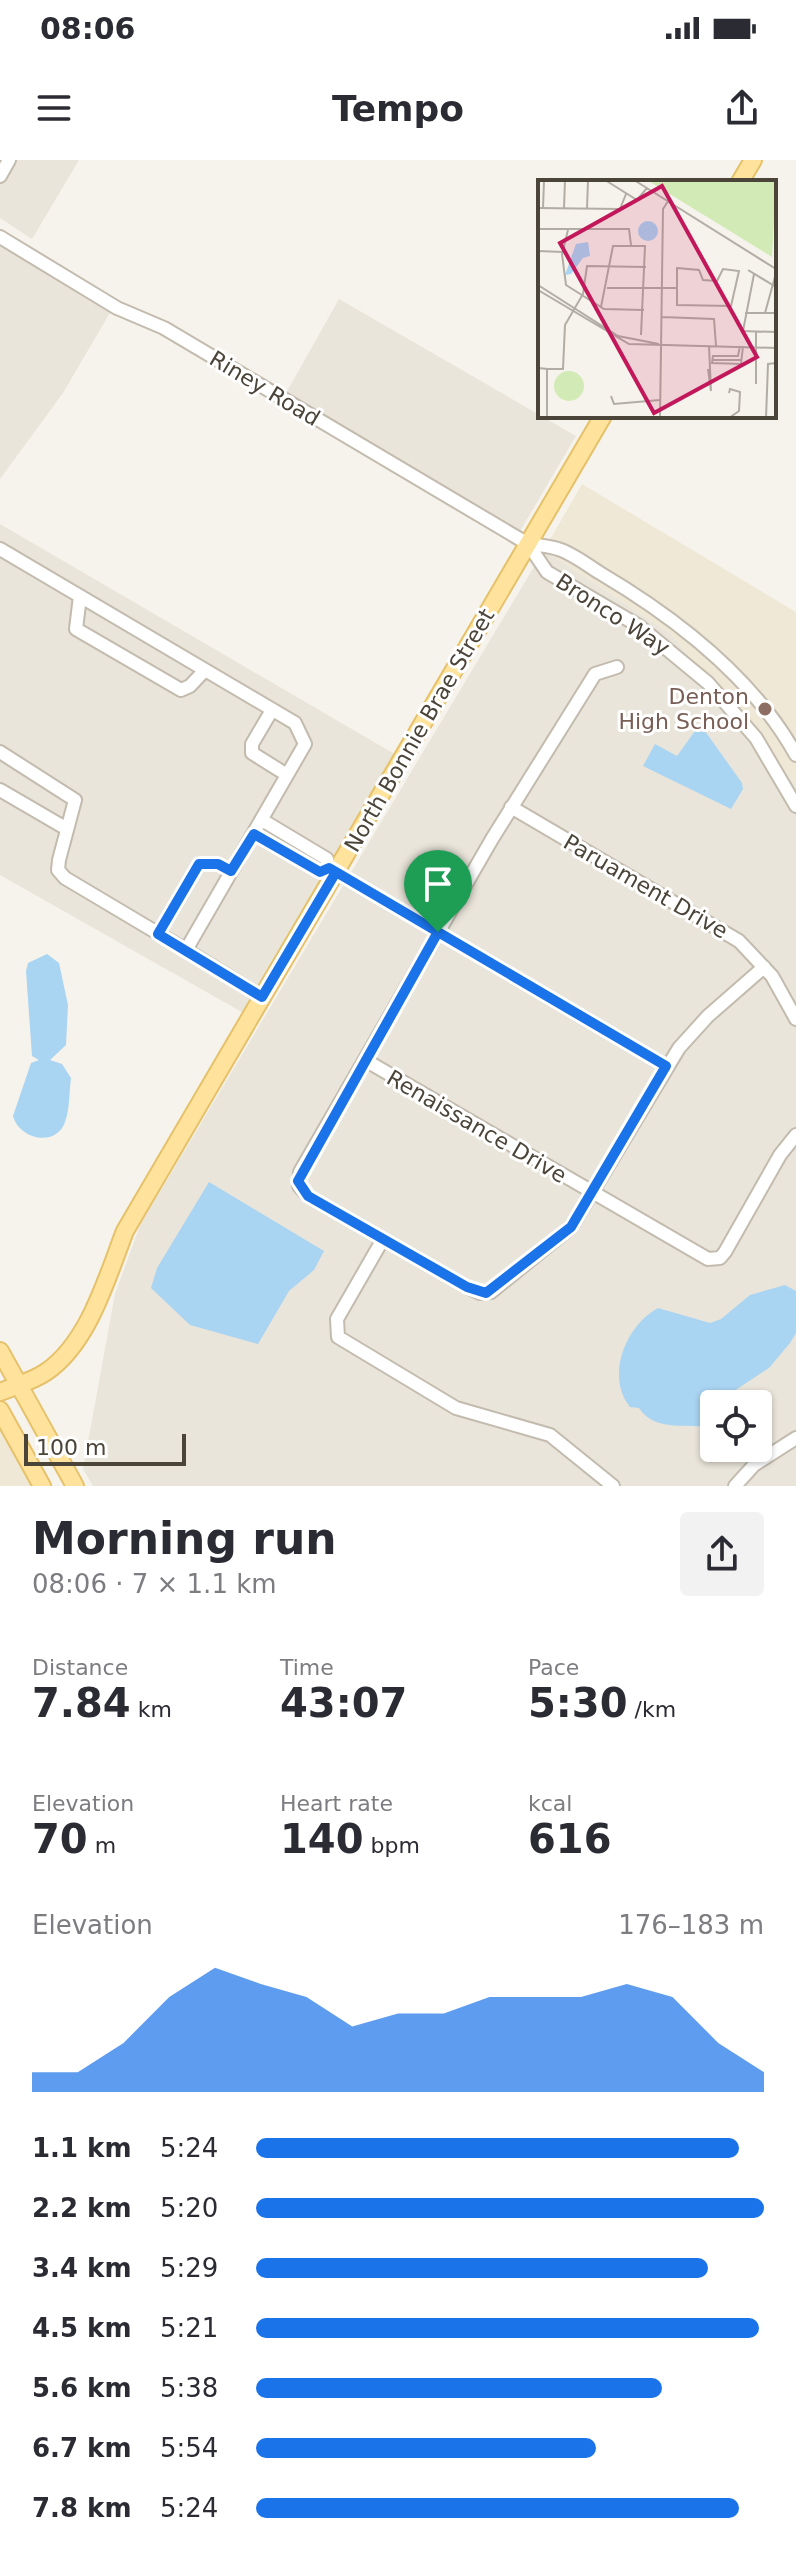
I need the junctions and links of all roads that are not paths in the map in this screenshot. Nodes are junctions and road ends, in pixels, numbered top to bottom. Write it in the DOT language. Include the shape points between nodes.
graph roads {
  1 [pos="9,160"];
  2 [pos="753,160"];
  3 [pos="0,176"];
  4 [pos="741,180"];
  5 [pos="0,237"];
  6 [pos="602,418"];
  7 [pos="528,544"];
  8 [pos="0,549"];
  9 [pos="80,596"];
  10 [pos="617,667"];
  11 [pos="205,670"];
  12 [pos="272,710"];
  13 [pos="0,752"];
  14 [pos="796,755"];
  15 [pos="287,775"];
  16 [pos="0,790"];
  17 [pos="796,806"];
  18 [pos="511,807"];
  19 [pos="262,820"];
  20 [pos="67,829"];
  21 [pos="254,834"];
  22 [pos="332,870"];
  23 [pos="231,871"];
  24 [pos="438,932"];
  25 [pos="158,934"];
  26 [pos="186,950"];
  27 [pos="764,967"];
  28 [pos="262,997"];
  29 [pos="796,1019"];
  30 [pos="365,1060"];
  31 [pos="666,1066"];
  32 [pos="796,1135"];
  33 [pos="592,1193"];
  34 [pos="383,1239"];
  35 [pos="0,1351"];
  36 [pos="19,1385"];
  37 [pos="0,1392"];
  38 [pos="0,1410"];
  39 [pos="796,1438"];
  40 [pos="42,1486"];
  41 [pos="75,1486"];
  42 [pos="613,1486"];
  43 [pos="735,1486"];
  1 -- 3 [label="street"];
  2 -- 4 [label="main road"];
  5 -- 7 [label="street, Riney Road"];
  6 -- 7 [label="main road, North Bonnie Brae Street"];
  7 -- 14 [label="street, Bronco Way" via="559,549 682,627 753,694"];
  7 -- 17 [label="street, Bronco Way" via="547,572 648,632 708,683 756,738"];
  7 -- 22 [label="main road, North Bonnie Brae Street"];
  8 -- 9 [label="street"];
  9 -- 11 [label="street"];
  9 -- 11 [label="street" via="76,629 181,690"];
  10 -- 18 [label="street" via="591,679"];
  11 -- 12 [label="street"];
  12 -- 15 [label="street" via="295,723 305,744"];
  12 -- 15 [label="street" via="252,753"];
  13 -- 20 [label="street" via="70,794 75,800"];
  15 -- 19 [label="street"];
  16 -- 20 [label="street"];
  18 -- 24 [label="street"];
  18 -- 27 [label="street, Paruament Drive" via="729,934"];
  19 -- 21 [label="street"];
  19 -- 22 [label="street" via="327,859"];
  20 -- 25 [label="street" via="58,870"];
  21 -- 22 [label="street" via="320,872"];
  21 -- 23 [label="street"];
  22 -- 24 [label="street"];
  22 -- 28 [label="main road, North Bonnie Brae Street"];
  23 -- 25 [label="street" via="218,864 199,864"];
  23 -- 26 [label="street"];
  24 -- 30 [label="street"];
  24 -- 31 [label="street"];
  25 -- 26 [label="street"];
  26 -- 28 [label="street"];
  27 -- 29 [label="street, Paruament Drive"];
  27 -- 31 [label="street" via="708,1016"];
  28 -- 36 [label="main road, North Bonnie Brae Street" via="125,1231 72,1347 46,1372"];
  30 -- 33 [label="street, Renaissance Drive"];
  30 -- 34 [label="street" via="300,1172 299,1186"];
  31 -- 33 [label="street"];
  32 -- 33 [label="street, Renaissance Drive" via="725,1252 714,1260"];
  33 -- 34 [label="street" via="563,1234 491,1292 480,1293"];
  34 -- 42 [label="street" via="337,1319 342,1341 456,1408 527,1426 560,1441"];
  35 -- 36 [label="main road"];
  36 -- 37 [label="main road, North Bonnie Brae Street"];
  36 -- 41 [label="main road"];
  38 -- 40 [label="main road"];
  39 -- 43 [label="street" via="754,1465"];
}
